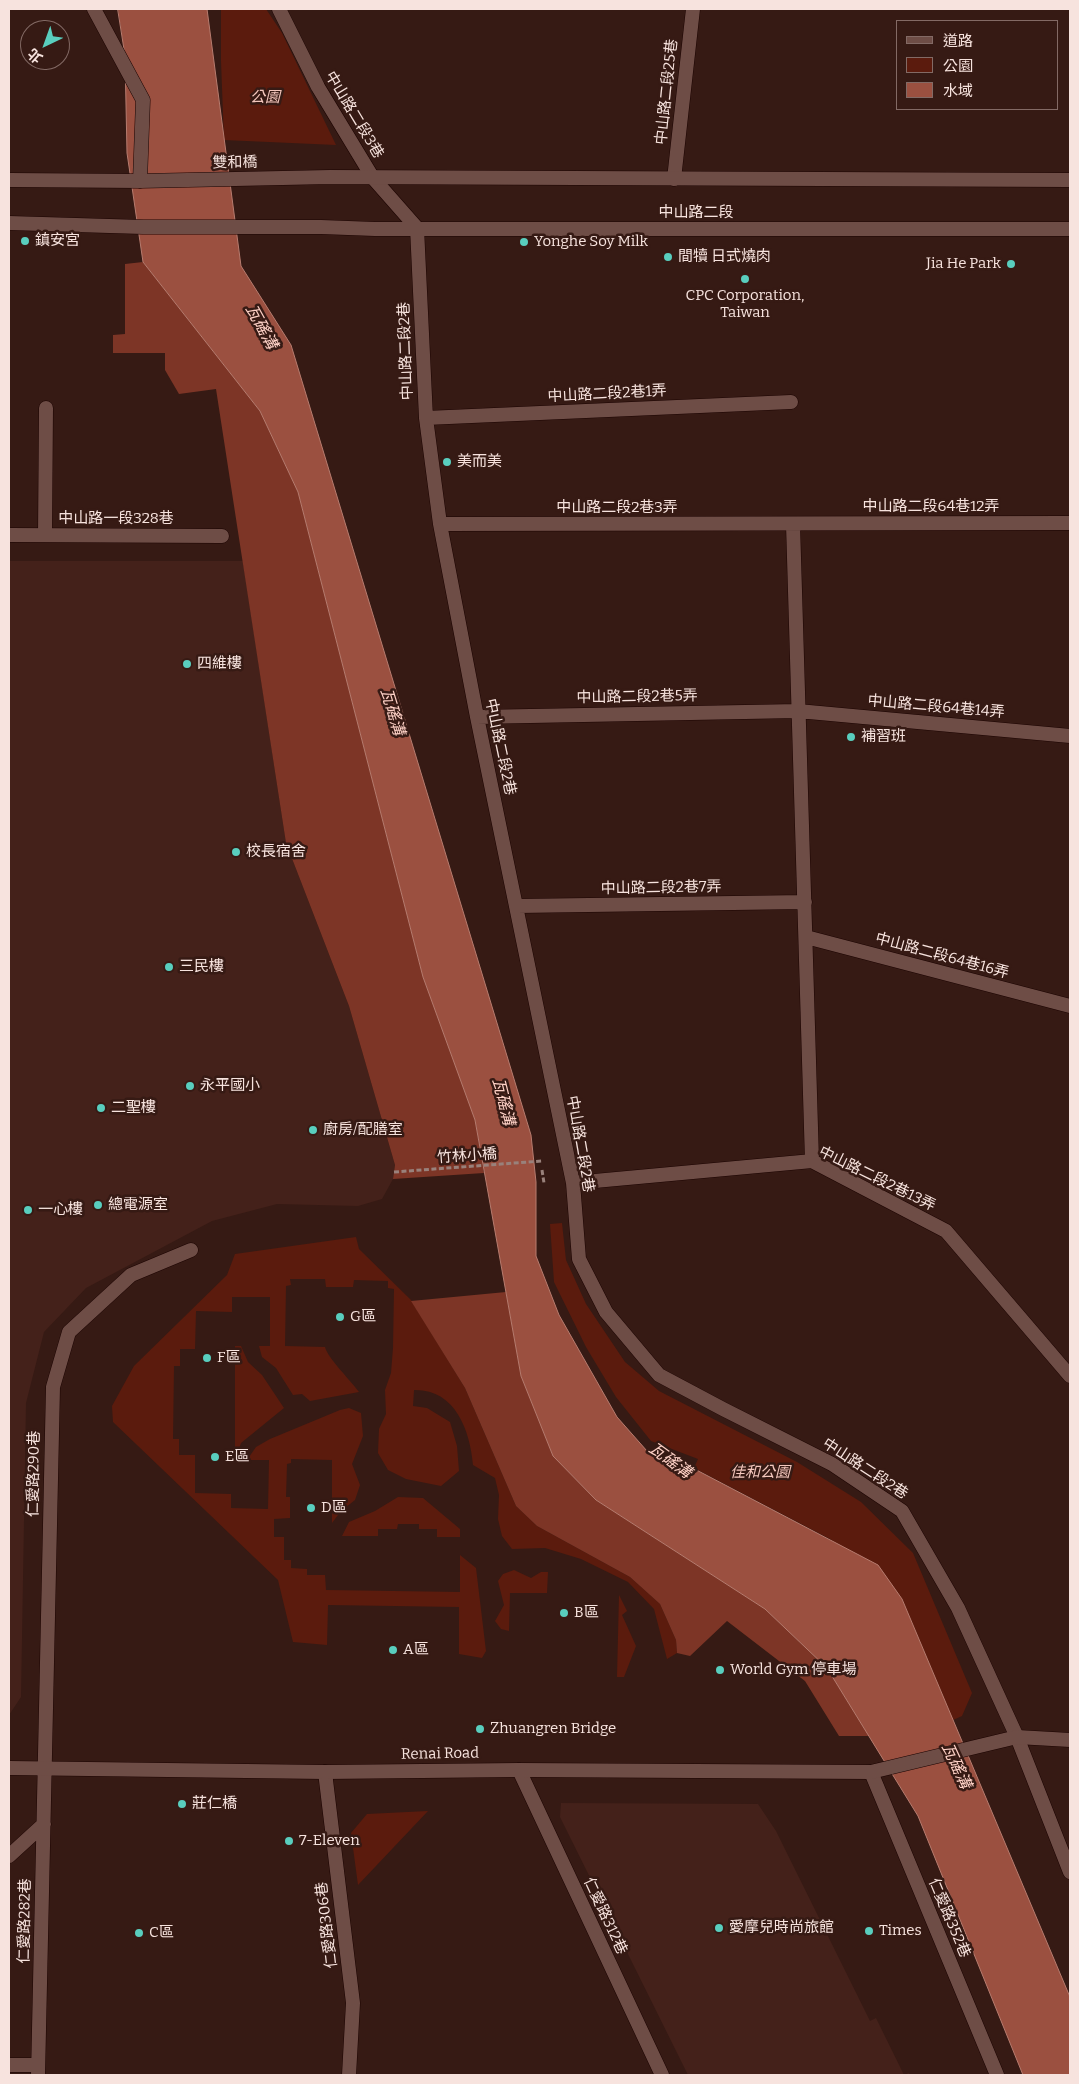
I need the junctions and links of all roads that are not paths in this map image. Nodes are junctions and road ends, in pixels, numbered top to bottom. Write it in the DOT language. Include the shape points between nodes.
graph roads {
  1 [pos="94,9"];
  2 [pos="279,9"];
  3 [pos="693,9"];
  4 [pos="373,178"];
  5 [pos="674,179"];
  6 [pos="9,180"];
  7 [pos="1070,180"];
  8 [pos="140,182"];
  9 [pos="9,223"];
  10 [pos="418,228"];
  11 [pos="1070,229"];
  12 [pos="790,402"];
  13 [pos="46,408"];
  14 [pos="426,418"];
  15 [pos="1070,523"];
  16 [pos="440,524"];
  17 [pos="793,524"];
  18 [pos="9,535"];
  19 [pos="45,535"];
  20 [pos="222,536"];
  21 [pos="798,711"];
  22 [pos="477,716"];
  23 [pos="1070,736"];
  24 [pos="805,902"];
  25 [pos="517,906"];
  26 [pos="806,937"];
  27 [pos="1070,1006"];
  28 [pos="812,1161"];
  29 [pos="573,1183"];
  30 [pos="191,1250"];
  31 [pos="1070,1376"];
  32 [pos="1017,1736"];
  33 [pos="1070,1740"];
  34 [pos="9,1768"];
  35 [pos="44,1768"];
  36 [pos="519,1770"];
  37 [pos="325,1772"];
  38 [pos="871,1772"];
  39 [pos="44,1824"];
  40 [pos="9,1856"];
  41 [pos="1070,1872"];
  42 [pos="9,2065"];
  43 [pos="38,2070"];
  44 [pos="349,2075"];
  45 [pos="662,2075"];
  46 [pos="997,2075"];
  1 -- 8 [label="street" via="142,100"];
  2 -- 4 [label="street, 中山路二段3巷" via="318,87"];
  3 -- 5 [label="street, 中山路二段25巷"];
  4 -- 5 [label="street"];
  4 -- 8 [label="street, 雙和橋"];
  4 -- 10 [label="street, 中山路二段3巷"];
  5 -- 7 [label="street"];
  6 -- 8 [label="street, 雙和橋"];
  9 -- 10 [label="street, 中山路二段"];
  10 -- 11 [label="street, 中山路二段"];
  10 -- 14 [label="street, 中山路二段2巷"];
  12 -- 14 [label="street, 中山路二段2巷1弄"];
  13 -- 19 [label="street"];
  14 -- 16 [label="street, 中山路二段2巷"];
  15 -- 17 [label="street, 中山路二段64巷12弄"];
  16 -- 17 [label="street, 中山路二段2巷3弄"];
  16 -- 22 [label="street, 中山路二段2巷"];
  17 -- 21 [label="street"];
  18 -- 19 [label="street, 中山路一段328巷"];
  19 -- 20 [label="street, 中山路一段328巷"];
  21 -- 22 [label="street, 中山路二段2巷5弄"];
  21 -- 23 [label="street, 中山路二段64巷14弄"];
  21 -- 24 [label="street"];
  22 -- 25 [label="street, 中山路二段2巷"];
  24 -- 25 [label="street, 中山路二段2巷7弄"];
  24 -- 26 [label="street"];
  25 -- 29 [label="street, 中山路二段2巷"];
  26 -- 27 [label="street, 中山路二段64巷16弄"];
  26 -- 28 [label="street"];
  28 -- 29 [label="street, 中山路二段2巷13弄"];
  28 -- 31 [label="street, 中山路二段2巷13弄" via="946,1231"];
  29 -- 32 [label="street, 中山路二段2巷" via="579,1259 606,1312 659,1375 832,1464 902,1511 958,1608"];
  30 -- 35 [label="street, 仁愛路290巷" via="131,1275 69,1332 53,1387"];
  32 -- 33 [label="street"];
  32 -- 38 [label="street"];
  32 -- 41 [label="street, 中山路二段2巷"];
  34 -- 35 [label="street, Renai Road"];
  35 -- 37 [label="street, Renai Road"];
  35 -- 39 [label="street, 仁愛路282巷"];
  36 -- 37 [label="street, Renai Road"];
  36 -- 38 [label="street, Renai Road"];
  36 -- 45 [label="street, 仁愛路312巷"];
  37 -- 44 [label="street, 仁愛路306巷" via="353,2003"];
  38 -- 46 [label="street, 仁愛路352巷"];
  39 -- 40 [label="street"];
  39 -- 43 [label="street, 仁愛路282巷"];
  42 -- 43 [label="street"];
}
